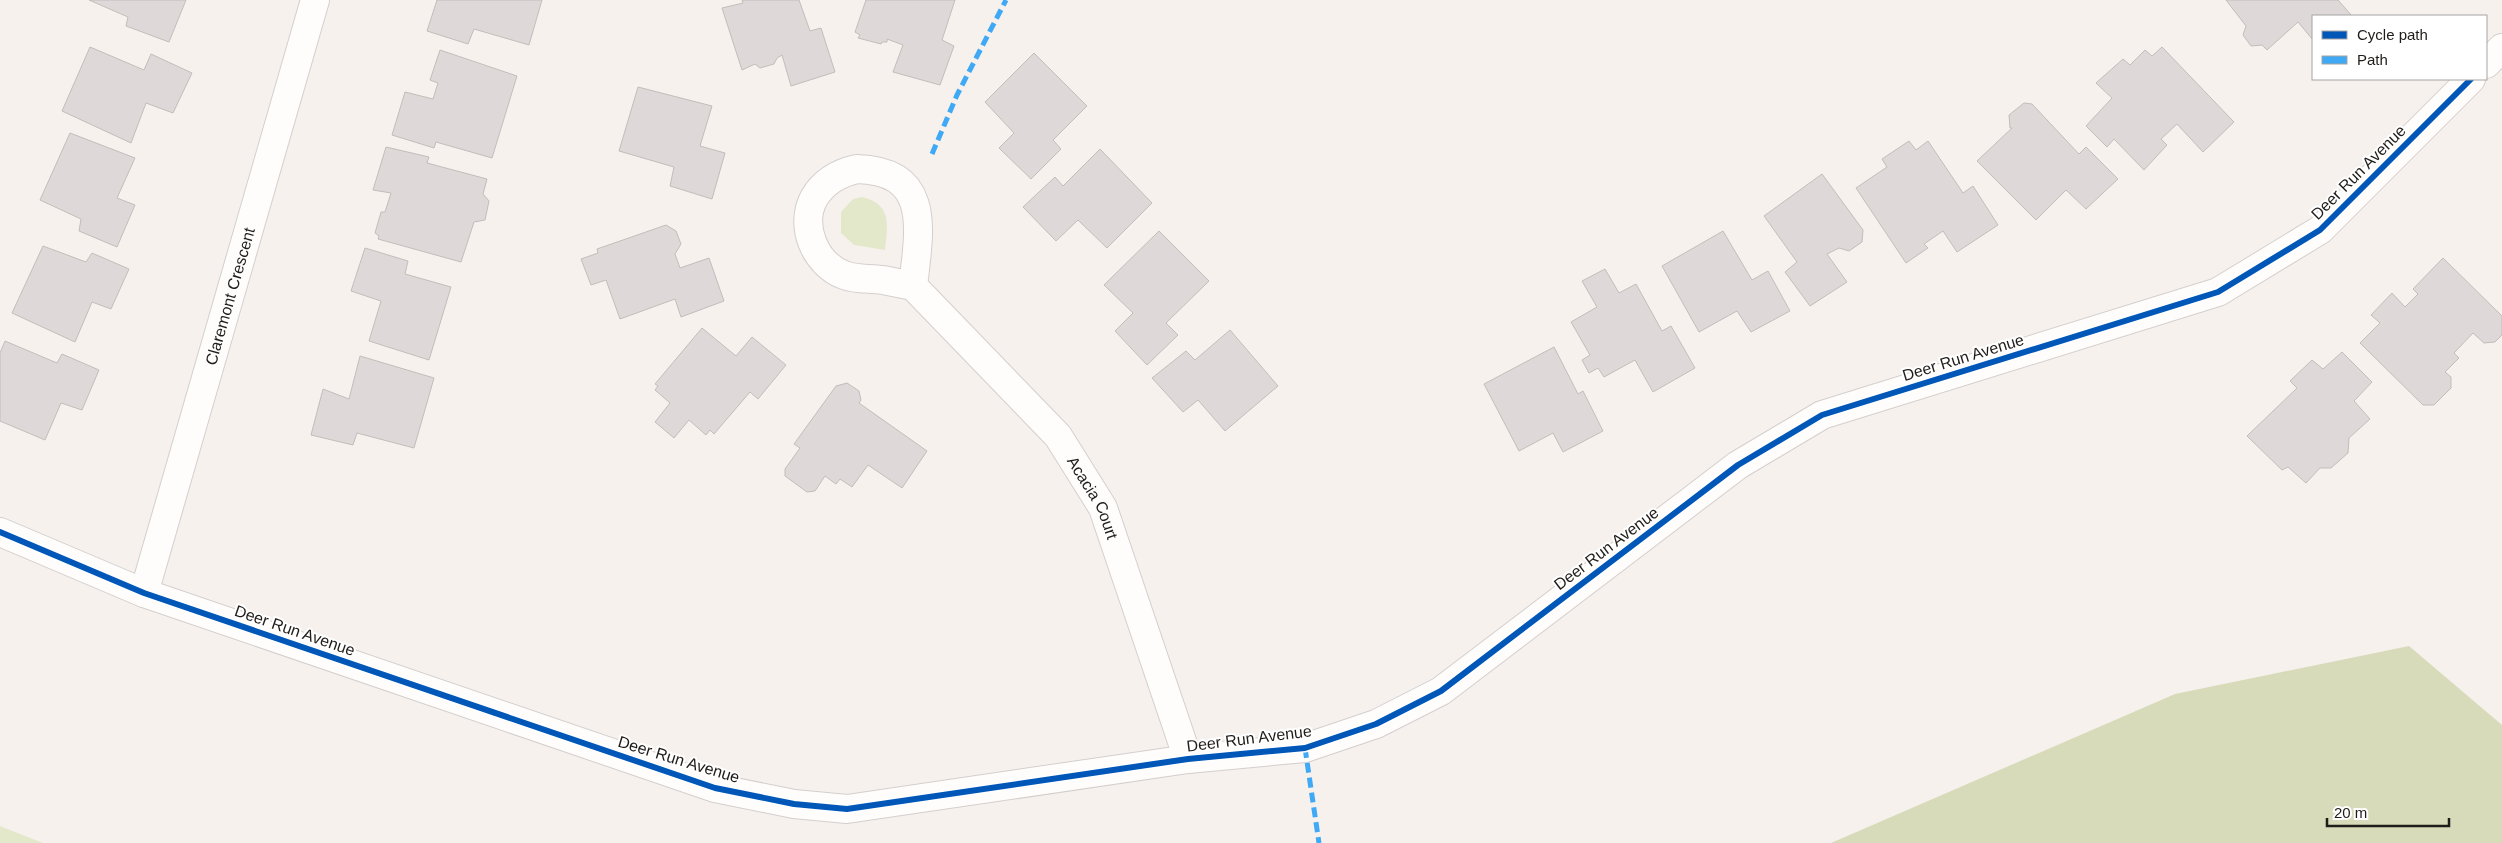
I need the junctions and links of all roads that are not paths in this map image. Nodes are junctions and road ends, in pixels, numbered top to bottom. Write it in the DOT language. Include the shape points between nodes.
graph roads {
  1 [pos="316,0"];
  2 [pos="2502,48"];
  3 [pos="2487,63"];
  4 [pos="2470,80"];
  5 [pos="913,286"];
  6 [pos="0,532"];
  7 [pos="144,592"];
  8 [pos="1188,759"];
  1 -- 7 [label="street, Claremont Crescent"];
  2 -- 3 [label="street"];
  4 -- 8 [label="street, Deer Run Avenue" via="2320,230 2218,292 1822,415 1738,465 1441,691 1376,724 1305,748"];
  5 -- 5 [label="street" via="919,220 915,203 906,188 892,176 875,169 857,168 840,173 825,184 814,199 809,216 809,235 816,252 828,266 844,275"];
  5 -- 8 [label="street, Acacia Court" via="1058,436 1104,508"];
  6 -- 7 [label="street, Deer Run Avenue"];
  7 -- 8 [label="street, Deer Run Avenue" via="715,788 794,804 848,809"];
}
